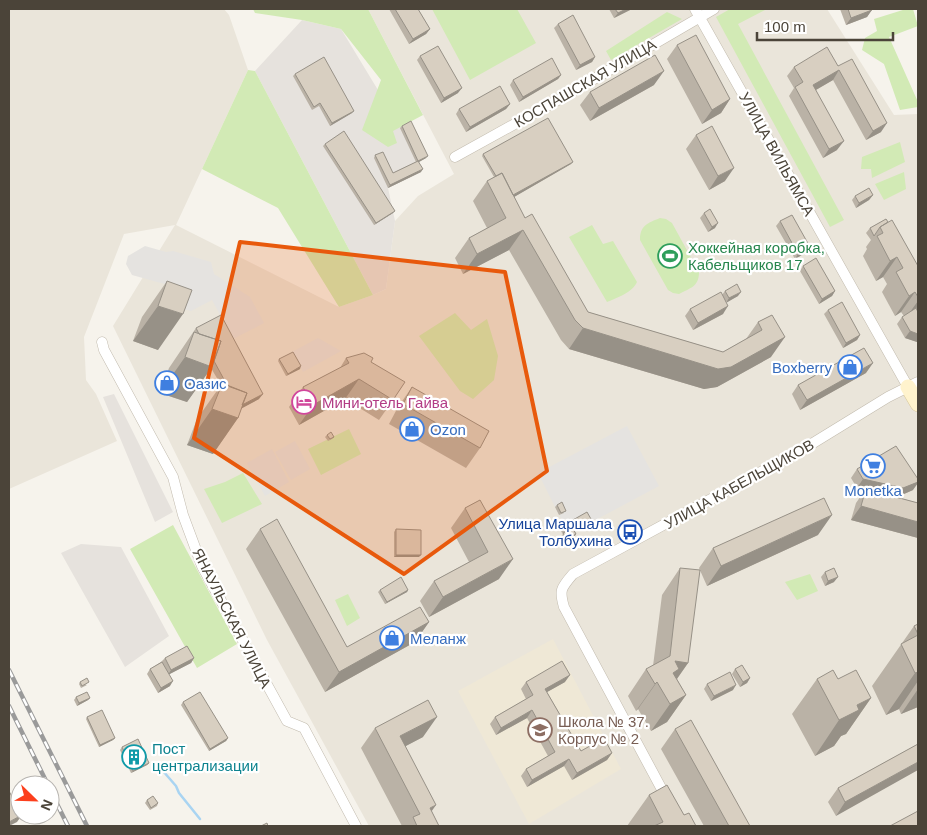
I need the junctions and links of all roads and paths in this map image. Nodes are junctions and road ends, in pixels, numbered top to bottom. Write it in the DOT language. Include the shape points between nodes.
graph roads {
  1 [pos="714,9"];
  2 [pos="697,13"];
  3 [pos="455,158"];
  4 [pos="102,342"];
  5 [pos="913,384"];
  6 [pos="918,404"];
  7 [pos="672,809"];
  8 [pos="356,826"];
  1 -- 2 [label="street, КОСПАШСКАЯ УЛИЦА"];
  2 -- 3 [label="street, КОСПАШСКАЯ УЛИЦА" via="558,100"];
  2 -- 5 [label="street, УЛИЦА ВИЛЬЯМСА"];
  4 -- 8 [label="street, ЯНАУЛЬСКАЯ УЛИЦА" via="173,477 183,516 202,566 287,721 304,728"];
  5 -- 6 [label="street, УЛИЦА ВИЛЬЯМСА"];
  5 -- 7 [label="street, УЛИЦА КАБЕЛЬЩИКОВ" via="805,448 572,574 562,588 564,607"];
}
